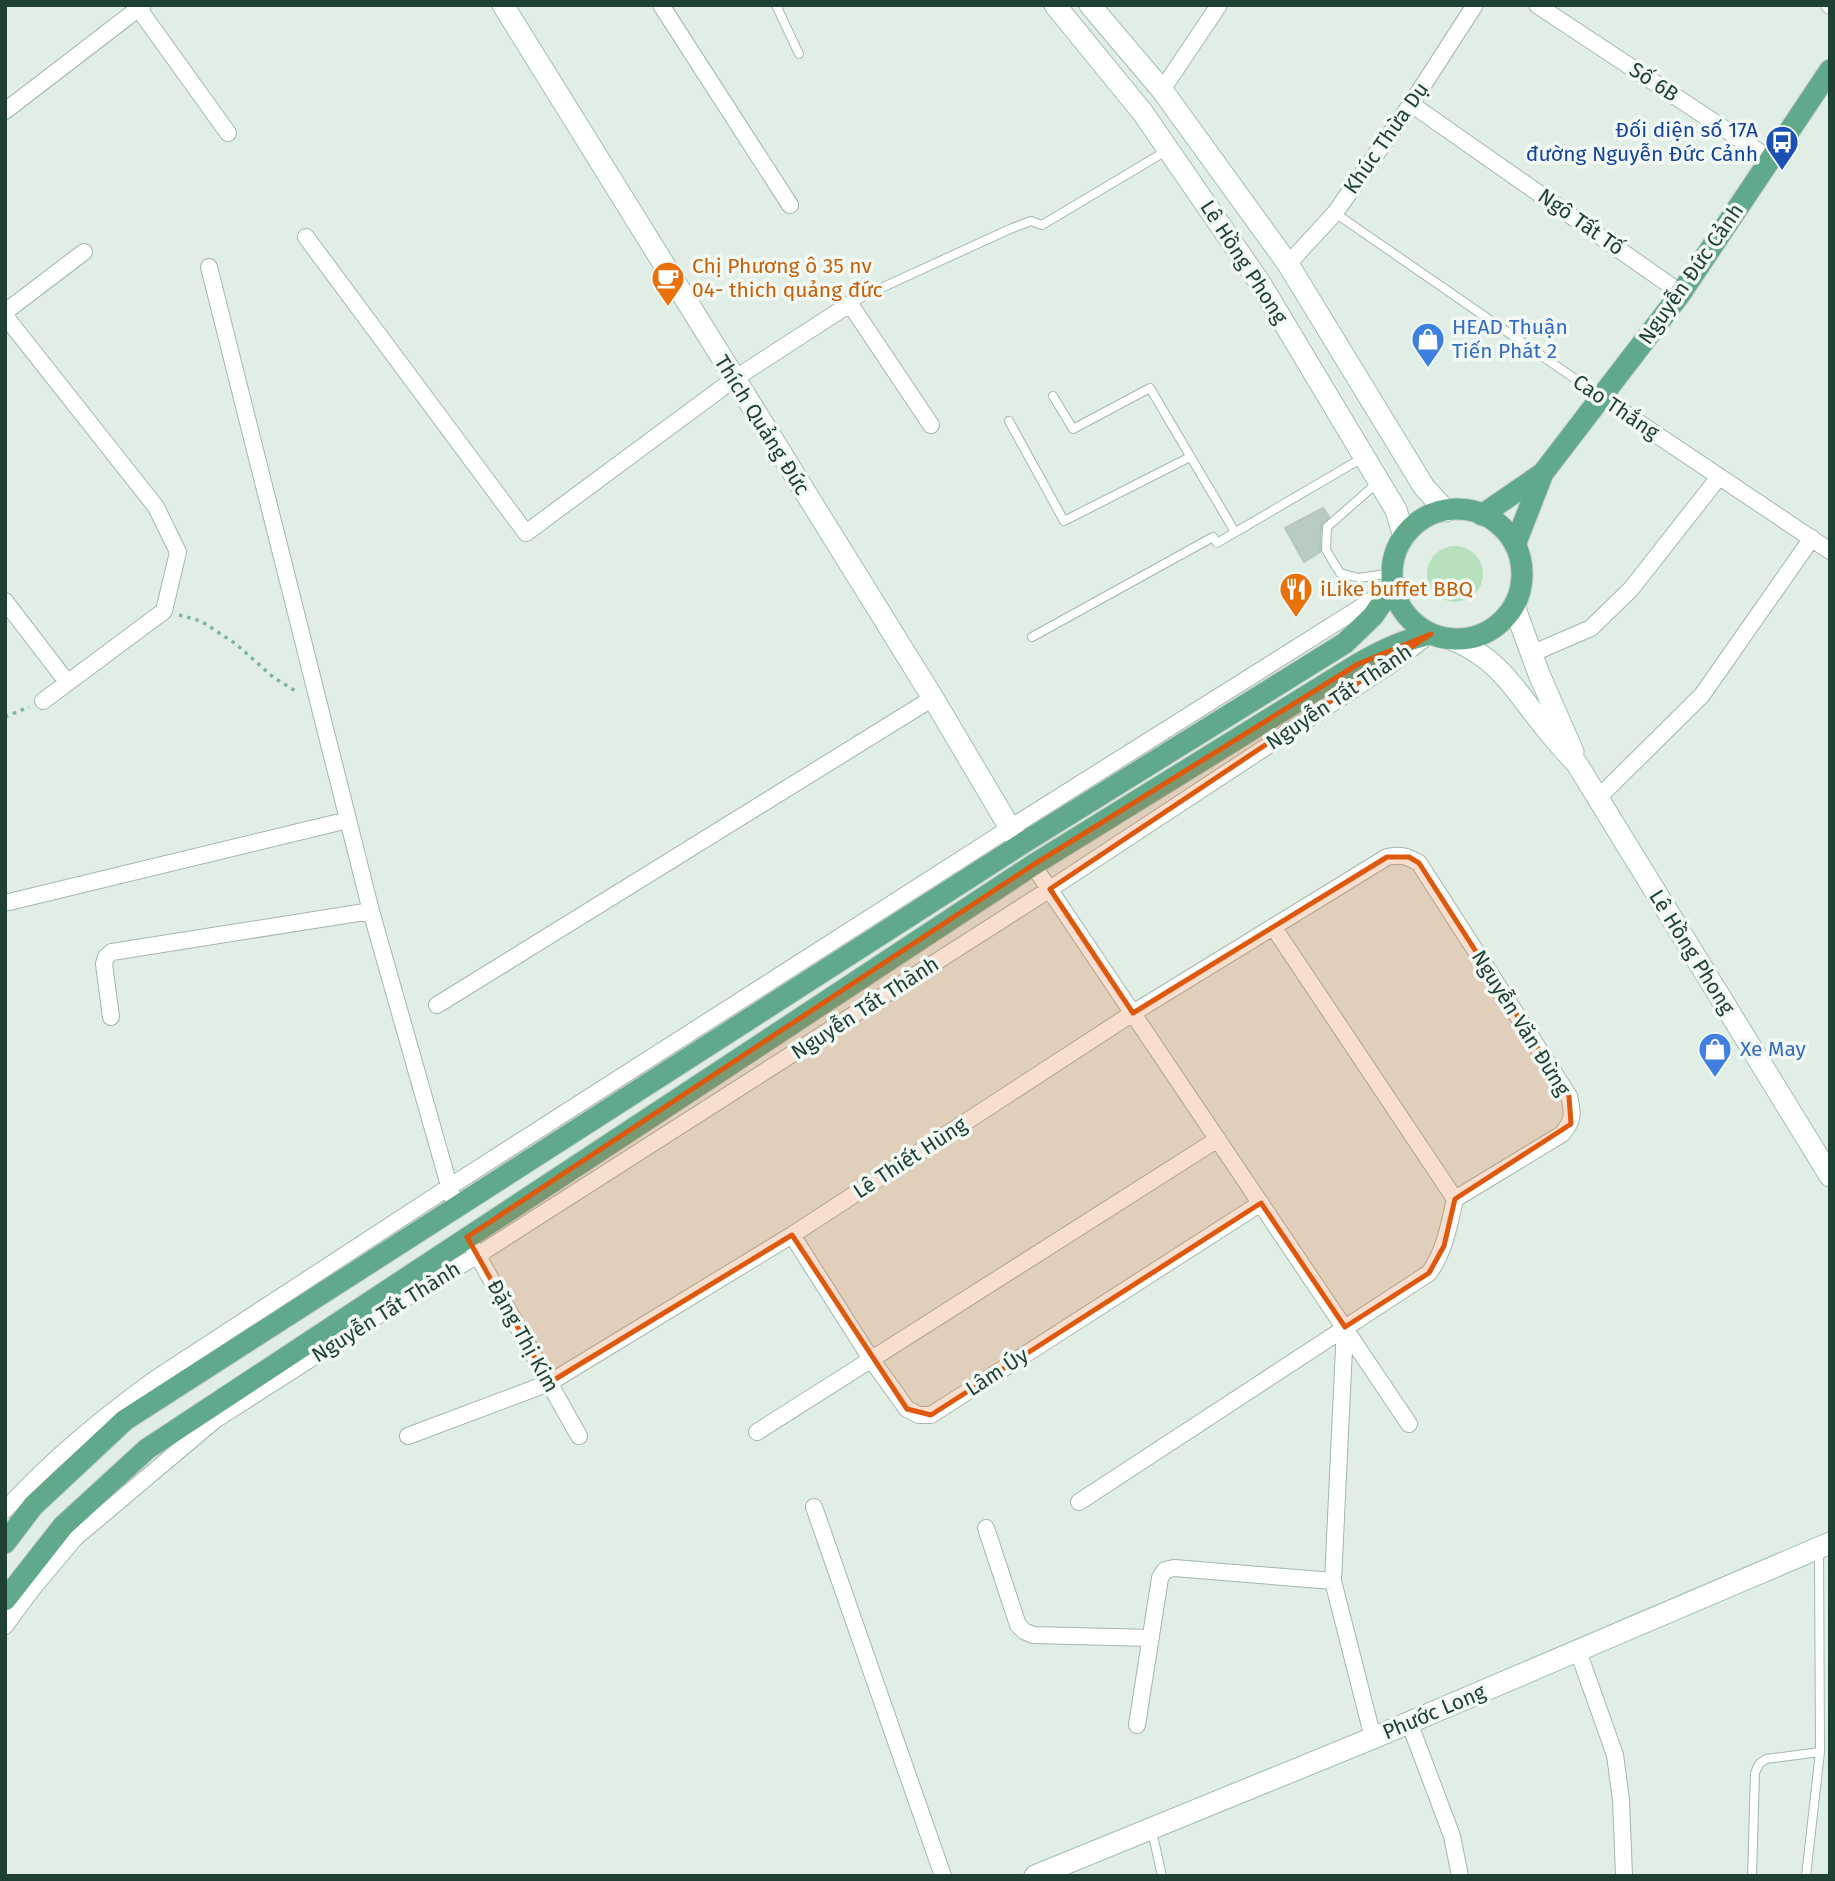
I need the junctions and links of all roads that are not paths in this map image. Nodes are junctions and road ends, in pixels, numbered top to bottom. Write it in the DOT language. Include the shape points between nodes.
graph roads {
  1 [pos="503,5"];
  2 [pos="661,5"];
  3 [pos="776,5"];
  4 [pos="1055,5"];
  5 [pos="1090,5"];
  6 [pos="1219,5"];
  7 [pos="1475,5"];
  8 [pos="1537,5"];
  9 [pos="139,6"];
  10 [pos="799,54"];
  11 [pos="1830,70"];
  12 [pos="1162,90"];
  13 [pos="1411,104"];
  14 [pos="5,111"];
  15 [pos="228,133"];
  16 [pos="1168,150"];
  17 [pos="1770,159"];
  18 [pos="790,205"];
  19 [pos="1335,213"];
  20 [pos="306,237"];
  21 [pos="84,252"];
  22 [pos="1289,264"];
  23 [pos="209,267"];
  24 [pos="1260,283"];
  25 [pos="1681,293"];
  26 [pos="850,304"];
  27 [pos="5,314"];
  28 [pos="734,379"];
  29 [pos="1053,396"];
  30 [pos="1602,398"];
  31 [pos="1009,421"];
  32 [pos="931,425"];
  33 [pos="1190,457"];
  34 [pos="1364,457"];
  35 [pos="1543,473"];
  36 [pos="1719,477"];
  37 [pos="1379,481"];
  38 [pos="1446,511"];
  39 [pos="1482,515"];
  40 [pos="1236,533"];
  41 [pos="1404,537"];
  42 [pos="1812,538"];
  43 [pos="1515,545"];
  44 [pos="1830,551"];
  45 [pos="1393,580"];
  46 [pos="5,601"];
  47 [pos="1514,606"];
  48 [pos="1441,636"];
  49 [pos="1032,637"];
  50 [pos="1531,654"];
  51 [pos="67,682"];
  52 [pos="933,698"];
  53 [pos="43,701"];
  54 [pos="1577,764"];
  55 [pos="1598,798"];
  56 [pos="348,820"];
  57 [pos="1015,836"];
  58 [pos="1398,855"];
  59 [pos="1033,865"];
  60 [pos="1050,889"];
  61 [pos="5,902"];
  62 [pos="371,911"];
  63 [pos="1274,928"];
  64 [pos="437,1005"];
  65 [pos="1133,1013"];
  66 [pos="111,1017"];
  67 [pos="1218,1139"];
  68 [pos="1830,1176"];
  69 [pos="449,1187"];
  70 [pos="1455,1199"];
  71 [pos="1261,1203"];
  72 [pos="455,1209"];
  73 [pos="792,1236"];
  74 [pos="472,1246"];
  75 [pos="1345,1327"];
  76 [pos="871,1359"];
  77 [pos="549,1382"];
  78 [pos="1409,1424"];
  79 [pos="757,1432"];
  80 [pos="408,1436"];
  81 [pos="579,1436"];
  82 [pos="1079,1502"];
  83 [pos="814,1507"];
  84 [pos="5,1510"];
  85 [pos="985,1528"];
  86 [pos="5,1543"];
  87 [pos="1824,1546"];
  88 [pos="1332,1581"];
  89 [pos="5,1600"];
  90 [pos="5,1626"];
  91 [pos="1151,1638"];
  92 [pos="1578,1651"];
  93 [pos="1409,1722"];
  94 [pos="1138,1725"];
  95 [pos="1373,1738"];
  96 [pos="1820,1752"];
  97 [pos="1152,1829"];
  98 [pos="943,1876"];
  99 [pos="1035,1876"];
  100 [pos="1162,1876"];
  101 [pos="1460,1876"];
  102 [pos="1624,1876"];
  103 [pos="1752,1876"];
  104 [pos="1806,1876"];
  1 -- 28 [label="main road, Thích Quảng Đức"];
  2 -- 18 [label="street"];
  3 -- 10 [label="lane"];
  4 -- 16 [label="main road, Lê Hồng Phong"];
  5 -- 12 [label="main road, Lê Hồng Phong"];
  6 -- 12 [label="street"];
  7 -- 13 [label="street, Khúc Thừa Dụ"];
  8 -- 17 [label="street, Số 6B"];
  9 -- 14 [label="street"];
  9 -- 15 [label="street"];
  11 -- 17 [label="main road, Nguyễn Đức Cảnh"];
  12 -- 22 [label="main road, Lê Hồng Phong"];
  13 -- 19 [label="street, Khúc Thừa Dụ"];
  13 -- 25 [label="street, Ngô Tất Tố"];
  16 -- 24 [label="main road, Lê Hồng Phong"];
  16 -- 26 [label="lane" via="1042,225 1031,221 1010,229"];
  17 -- 25 [label="main road, Nguyễn Đức Cảnh"];
  19 -- 22 [label="street, Khúc Thừa Dụ"];
  19 -- 30 [label="lane, Cao Thắng"];
  20 -- 28 [label="street" via="526,533"];
  21 -- 27 [label="street"];
  22 -- 24 [label="main road"];
  22 -- 38 [label="main road, Lê Hồng Phong" via="1424,487"];
  23 -- 56 [label="street"];
  24 -- 34 [label="main road, Lê Hồng Phong"];
  25 -- 30 [label="main road, Nguyễn Đức Cảnh"];
  26 -- 28 [label="street"];
  26 -- 32 [label="street"];
  27 -- 51 [label="street" via="156,507 178,552 164,611"];
  28 -- 52 [label="main road, Thích Quảng Đức"];
  29 -- 33 [label="lane" via="1073,429 1150,388"];
  30 -- 35 [label="main road, Nguyễn Đức Cảnh"];
  30 -- 36 [label="street, Cao Thắng"];
  31 -- 33 [label="lane" via="1064,521"];
  33 -- 40 [label="lane"];
  34 -- 37 [label="main road, Lê Hồng Phong"];
  34 -- 40 [label="lane"];
  35 -- 39 [label="main road, Nguyễn Đức Cảnh"];
  35 -- 43 [label="main road, Nguyễn Đức Cảnh"];
  36 -- 42 [label="street, Cao Thắng"];
  36 -- 50 [label="street" via="1631,589 1591,628"];
  37 -- 41 [label="main road, Lê Hồng Phong" via="1396,510"];
  37 -- 45 [label="lane" via="1328,527 1326,550 1340,573"];
  38 -- 39 [label="main road"];
  38 -- 41 [label="main road" via="1415,525"];
  39 -- 43 [label="main road" via="1495,522"];
  40 -- 49 [label="lane" via="1217,543 1213,537"];
  41 -- 45 [label="main road" via="1396,553"];
  42 -- 44 [label="street, Cao Thắng"];
  42 -- 55 [label="street" via="1702,695"];
  43 -- 47 [label="main road" via="1522,576"];
  45 -- 48 [label="main road" via="1400,607 1413,622"];
  45 -- 57 [label="main road, Nguyễn Tất Thành" via="1373,616 1345,643"];
  46 -- 51 [label="street"];
  47 -- 48 [label="main road" via="1488,632 1470,638"];
  47 -- 50 [label="main road, Lê Hồng Phong"];
  48 -- 54 [label="main road, Lê Hồng Phong" via="1477,651 1503,673"];
  48 -- 59 [label="main road, Nguyễn Tất Thành" via="1409,639 1358,664"];
  48 -- 60 [label="street, Nguyễn Tất Thành"];
  50 -- 54 [label="main road, Lê Hồng Phong"];
  51 -- 53 [label="street"];
  52 -- 57 [label="main road, Thích Quảng Đức"];
  52 -- 64 [label="street"];
  54 -- 55 [label="main road, Lê Hồng Phong"];
  55 -- 68 [label="main road, Lê Hồng Phong"];
  56 -- 61 [label="street"];
  56 -- 62 [label="street"];
  57 -- 59 [label="main road"];
  57 -- 69 [label="street, Nguyễn Tất Thành"];
  57 -- 72 [label="main road, Nguyễn Tất Thành"];
  58 -- 63 [label="street, Lê Thiết Hùng" via="1387,857"];
  58 -- 70 [label="street, Nguyễn Văn Đừng" via="1419,863 1569,1096 1572,1110 1571,1124 1562,1134"];
  59 -- 60 [label="street"];
  59 -- 74 [label="main road, Nguyễn Tất Thành"];
  60 -- 65 [label="street"];
  60 -- 74 [label="street, Nguyễn Tất Thành"];
  62 -- 66 [label="street" via="112,952 104,964"];
  62 -- 69 [label="street"];
  63 -- 65 [label="street, Lê Thiết Hùng"];
  63 -- 70 [label="street"];
  65 -- 67 [label="street"];
  65 -- 73 [label="street, Lê Thiết Hùng"];
  67 -- 71 [label="street"];
  67 -- 76 [label="street"];
  69 -- 72 [label="street"];
  69 -- 84 [label="street, Nguyễn Tất Thành" via="111,1410"];
  70 -- 75 [label="street" via="1444,1246 1429,1273"];
  71 -- 75 [label="street"];
  71 -- 76 [label="street, Lâm Úy" via="930,1415 907,1409"];
  72 -- 86 [label="main road, Nguyễn Tất Thành" via="125,1420 33,1506"];
  73 -- 76 [label="street, Lâm Úy"];
  73 -- 77 [label="street, Lê Thiết Hùng"];
  74 -- 77 [label="street, Đặng Thị Kim"];
  74 -- 89 [label="main road, Nguyễn Tất Thành" via="147,1449 63,1526"];
  74 -- 90 [label="street, Nguyễn Tất Thành" via="412,1294 215,1420 75,1538"];
  75 -- 78 [label="street"];
  75 -- 82 [label="street"];
  75 -- 88 [label="street"];
  76 -- 79 [label="street"];
  77 -- 80 [label="street, Lê Thiết Hùng"];
  77 -- 81 [label="street, Đặng Thị Kim"];
  83 -- 98 [label="street"];
  85 -- 91 [label="street" via="1024,1631"];
  87 -- 92 [label="main road, Phước Long"];
  87 -- 96 [label="lane"];
  88 -- 91 [label="street" via="1165,1570"];
  88 -- 95 [label="street"];
  91 -- 94 [label="street"];
  92 -- 93 [label="main road, Phước Long"];
  92 -- 102 [label="street" via="1615,1755"];
  93 -- 95 [label="main road, Phước Long"];
  93 -- 101 [label="street" via="1452,1836"];
  95 -- 97 [label="main road, Phước Long"];
  96 -- 103 [label="lane" via="1766,1759 1759,1764"];
  96 -- 104 [label="lane"];
  97 -- 99 [label="main road, Phước Long"];
  97 -- 100 [label="lane"];
}
